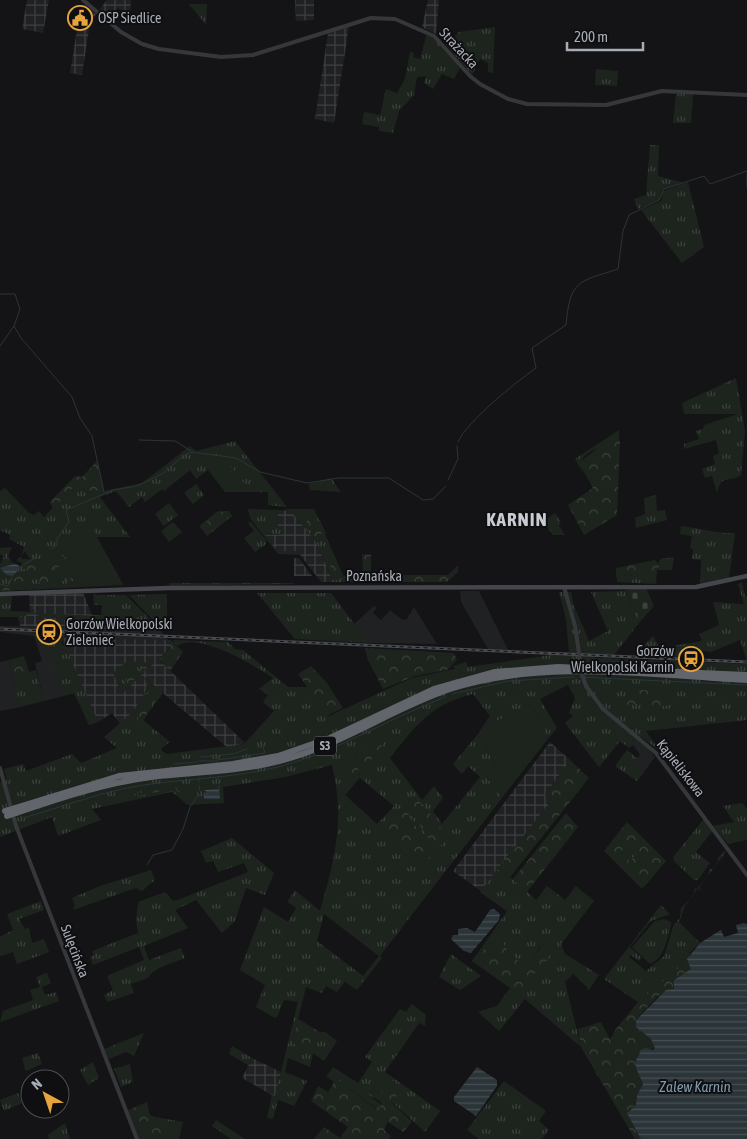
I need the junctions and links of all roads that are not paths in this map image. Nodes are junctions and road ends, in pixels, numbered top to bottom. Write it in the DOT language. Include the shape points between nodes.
graph roads {
  1 [pos="83,0"];
  2 [pos="747,95"];
  3 [pos="747,576"];
  4 [pos="564,587"];
  5 [pos="0,594"];
  6 [pos="747,675"];
  7 [pos="747,680"];
  8 [pos="0,768"];
  9 [pos="15,810"];
  10 [pos="3,815"];
  11 [pos="747,874"];
  12 [pos="137,1139"];
  1 -- 2 [label="street, Strażacka" via="121,32 142,44 221,57 248,56 366,20 392,18 434,36 480,84 526,104 606,105 662,92"];
  3 -- 4 [label="main road, Poznańska" via="696,587"];
  4 -- 5 [label="main road, Poznańska" via="168,588"];
  4 -- 11 [label="street, Kąpieliskowa, bridge" via="576,626 586,686 603,709 656,753"];
  6 -- 9 [label="highway, S3" via="558,667 488,673 434,689 330,738 278,756 119,776"];
  7 -- 9 [label="highway, S3" via="559,672 496,678 435,694 333,743 293,758 233,770 121,782"];
  8 -- 12 [label="street, Sulęcińska" via="16,826"];
  9 -- 10 [label="highway, S3, bridge"];
}
